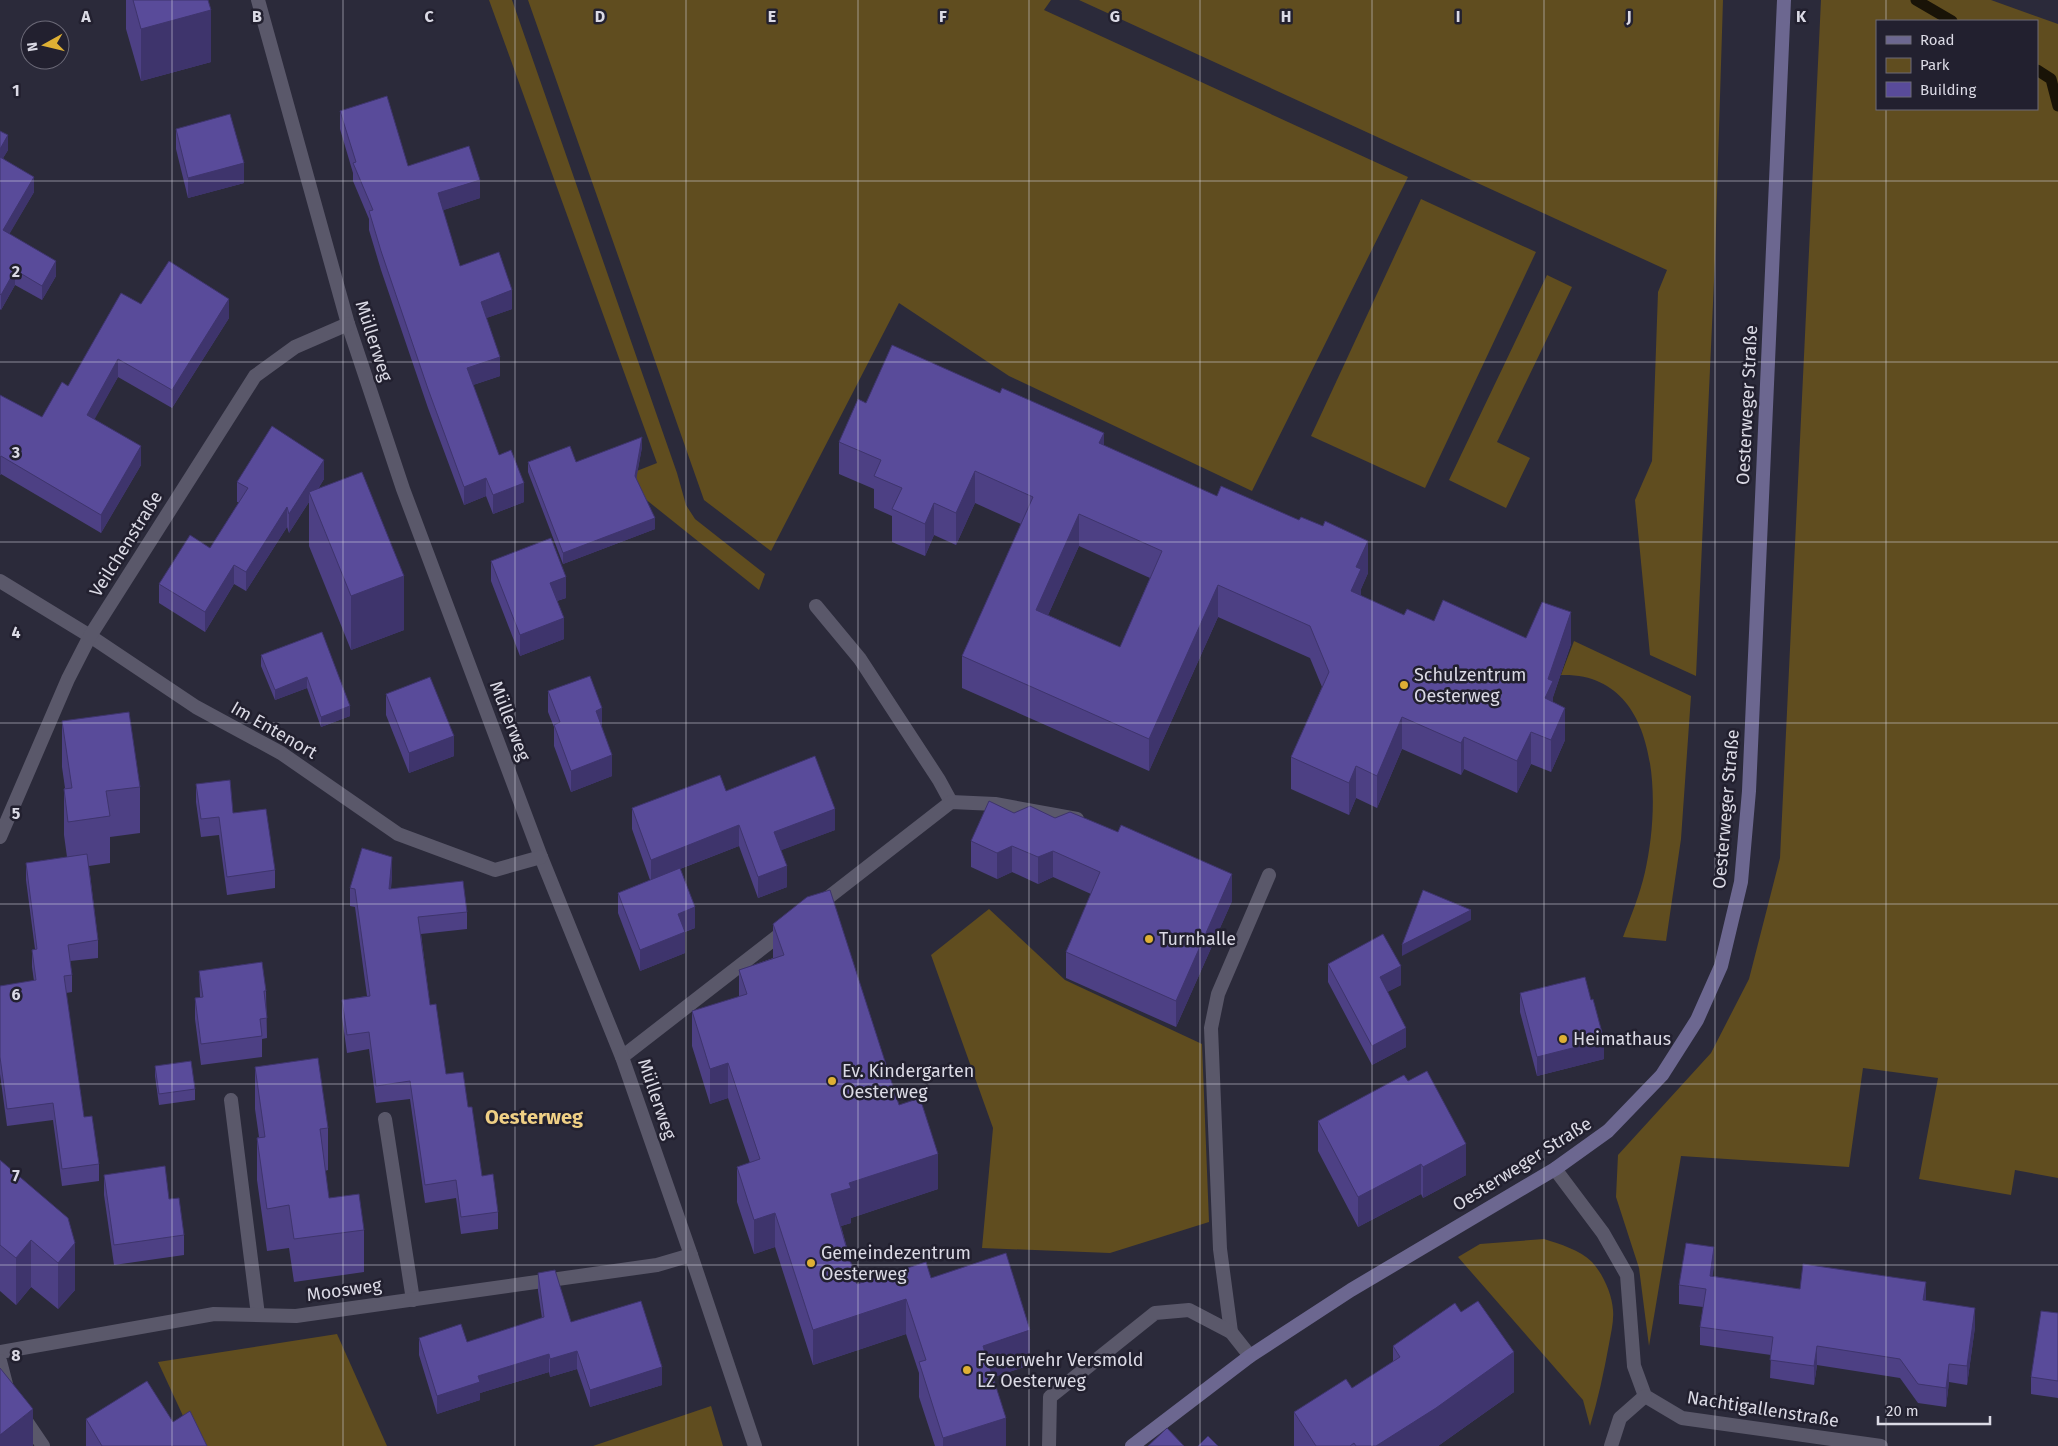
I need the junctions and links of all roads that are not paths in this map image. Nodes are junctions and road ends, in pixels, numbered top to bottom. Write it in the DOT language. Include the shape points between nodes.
graph roads {
  1 [pos="258,0"];
  2 [pos="1784,0"];
  3 [pos="348,324"];
  4 [pos="0,581"];
  5 [pos="816,606"];
  6 [pos="90,636"];
  7 [pos="951,802"];
  8 [pos="1082,820"];
  9 [pos="0,837"];
  10 [pos="542,857"];
  11 [pos="1268,875"];
  12 [pos="622,1057"];
  13 [pos="231,1100"];
  14 [pos="385,1119"];
  15 [pos="1555,1169"];
  16 [pos="691,1255"];
  17 [pos="413,1300"];
  18 [pos="258,1316"];
  19 [pos="1231,1332"];
  20 [pos="0,1352"];
  21 [pos="1250,1356"];
  22 [pos="0,1361"];
  23 [pos="1645,1396"];
  24 [pos="43,1446"];
  25 [pos="755,1446"];
  26 [pos="1049,1446"];
  27 [pos="1132,1446"];
  28 [pos="1611,1446"];
  29 [pos="1881,1446"];
  1 -- 3 [label="street, Müllerweg"];
  2 -- 15 [label="main road, Oesterweger Straße" via="1749,791 1741,882 1721,966 1697,1020 1662,1075 1608,1131"];
  3 -- 6 [label="street, Veilchenstraße" via="294,347 255,376"];
  3 -- 10 [label="street, Müllerweg" via="403,489"];
  4 -- 6 [label="street, Im Entenort"];
  5 -- 7 [label="street" via="860,659"];
  6 -- 9 [label="street, Veilchenstraße" via="68,679"];
  6 -- 10 [label="street, Im Entenort" via="196,707 282,752 398,834 495,870"];
  7 -- 8 [label="street" via="995,804"];
  7 -- 12 [label="street"];
  10 -- 12 [label="street, Müllerweg"];
  11 -- 19 [label="street" via="1218,994 1211,1028 1220,1249"];
  12 -- 16 [label="street, Müllerweg"];
  13 -- 18 [label="street"];
  14 -- 17 [label="street"];
  15 -- 21 [label="main road, Oesterweger Straße" via="1351,1290"];
  15 -- 23 [label="street" via="1603,1234 1627,1275 1634,1366"];
  16 -- 17 [label="street, Moosweg" via="657,1265"];
  16 -- 25 [label="street, Müllerweg"];
  17 -- 18 [label="street, Moosweg" via="296,1316"];
  18 -- 20 [label="street, Moosweg" via="214,1314"];
  19 -- 21 [label="street"];
  19 -- 26 [label="street" via="1189,1310 1155,1313 1050,1397"];
  21 -- 27 [label="main road, Oesterweger Straße"];
  22 -- 24 [label="street" via="9,1396"];
  23 -- 28 [label="street" via="1620,1418"];
  23 -- 29 [label="street, Nachtigallenstraße" via="1682,1418"];
}
